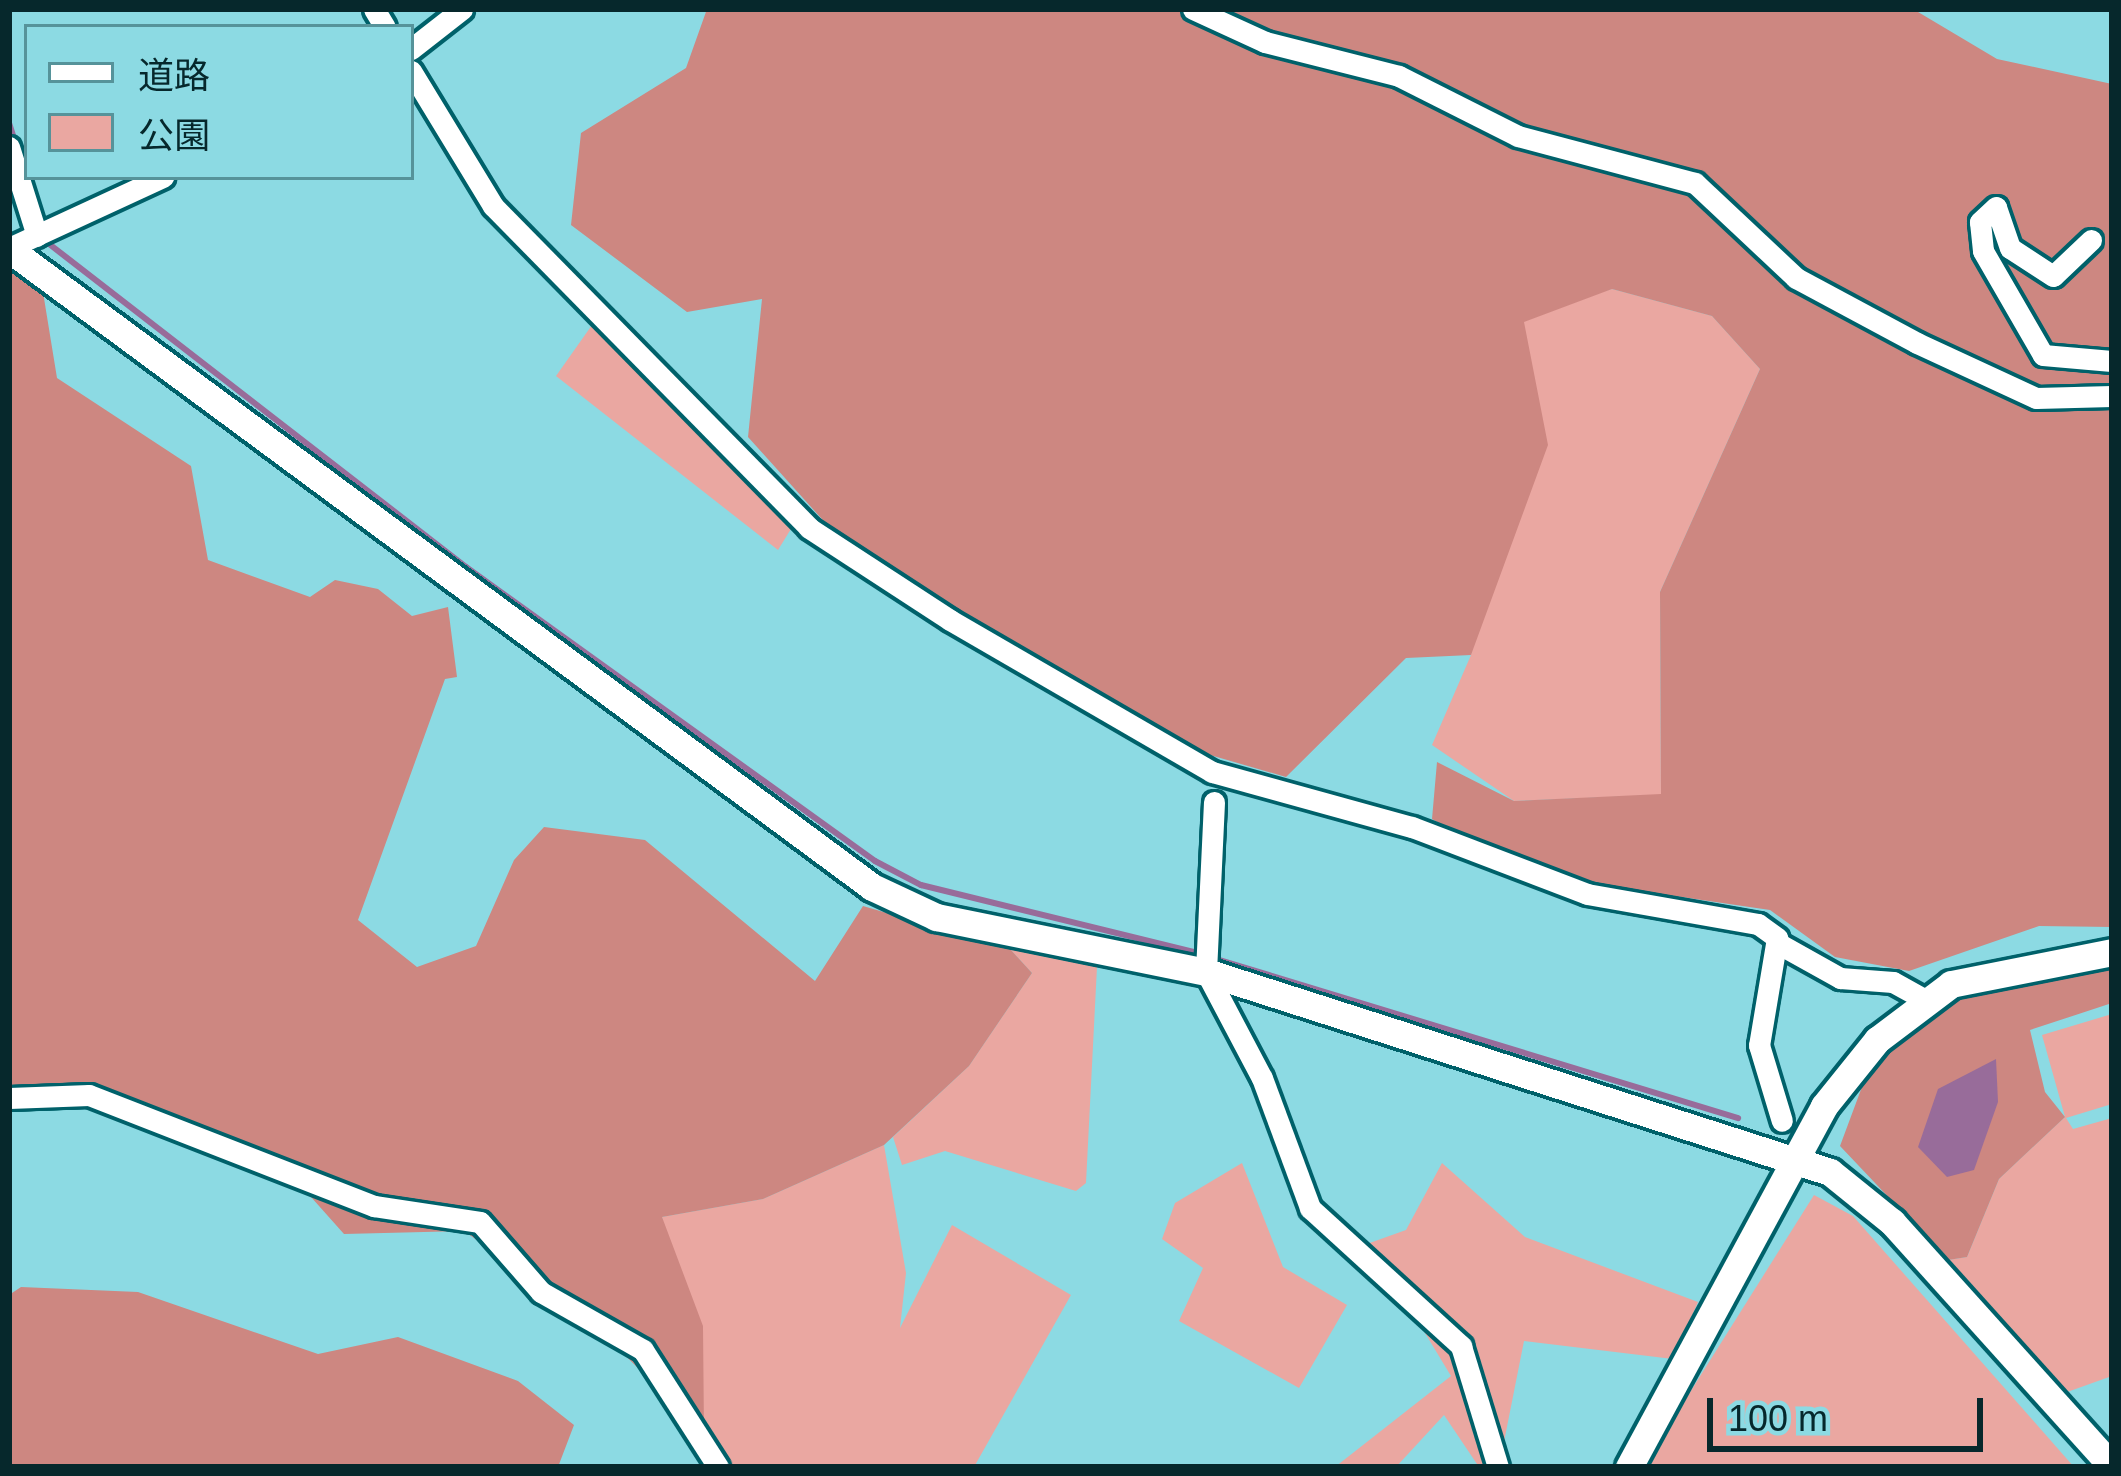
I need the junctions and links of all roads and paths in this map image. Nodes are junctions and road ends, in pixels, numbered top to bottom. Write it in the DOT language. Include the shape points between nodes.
graph roads {
  1 [pos="462,9"];
  2 [pos="1193,9"];
  3 [pos="414,47"];
  4 [pos="414,76"];
  5 [pos="9,147"];
  6 [pos="158,180"];
  7 [pos="37,236"];
  8 [pos="2091,240"];
  9 [pos="9,249"];
  10 [pos="2112,361"];
  11 [pos="2112,396"];
  12 [pos="1214,802"];
  13 [pos="1781,945"];
  14 [pos="2112,952"];
  15 [pos="1205,972"];
  16 [pos="1924,1000"];
  17 [pos="9,1098"];
  18 [pos="1782,1121"];
  19 [pos="1797,1158"];
  20 [pos="2112,1466"];
  21 [pos="718,1467"];
  22 [pos="1498,1467"];
  23 [pos="1629,1467"];
  1 -- 3 [label="street"];
  2 -- 11 [label="street" via="1265,42 1399,76 1518,136 1674,174 1717,199 1796,278 1917,343 2036,398"];
  4 -- 13 [label="street" via="493,206 809,528 950,620 1212,772 1412,827 1587,894 1758,924"];
  5 -- 7 [label="street"];
  6 -- 7 [label="street"];
  7 -- 9 [label="street"];
  8 -- 10 [label="street" via="2054,276 2010,248 1996,208 1982,210 1983,251 2026,337 2043,355"];
  9 -- 15 [label="street" via="872,887 936,917"];
  12 -- 15 [label="street"];
  13 -- 16 [label="street" via="1840,978 1893,982"];
  13 -- 18 [label="street" via="1759,1045"];
  14 -- 16 [label="street" via="1994,969"];
  15 -- 19 [label="street"];
  15 -- 22 [label="street" via="1262,1078 1310,1208 1461,1346"];
  16 -- 19 [label="street" via="1852,1068"];
  17 -- 21 [label="street" via="89,1094 374,1206 480,1222 541,1292 643,1349"];
  19 -- 20 [label="street" via="1892,1222"];
  19 -- 23 [label="street"];
}
